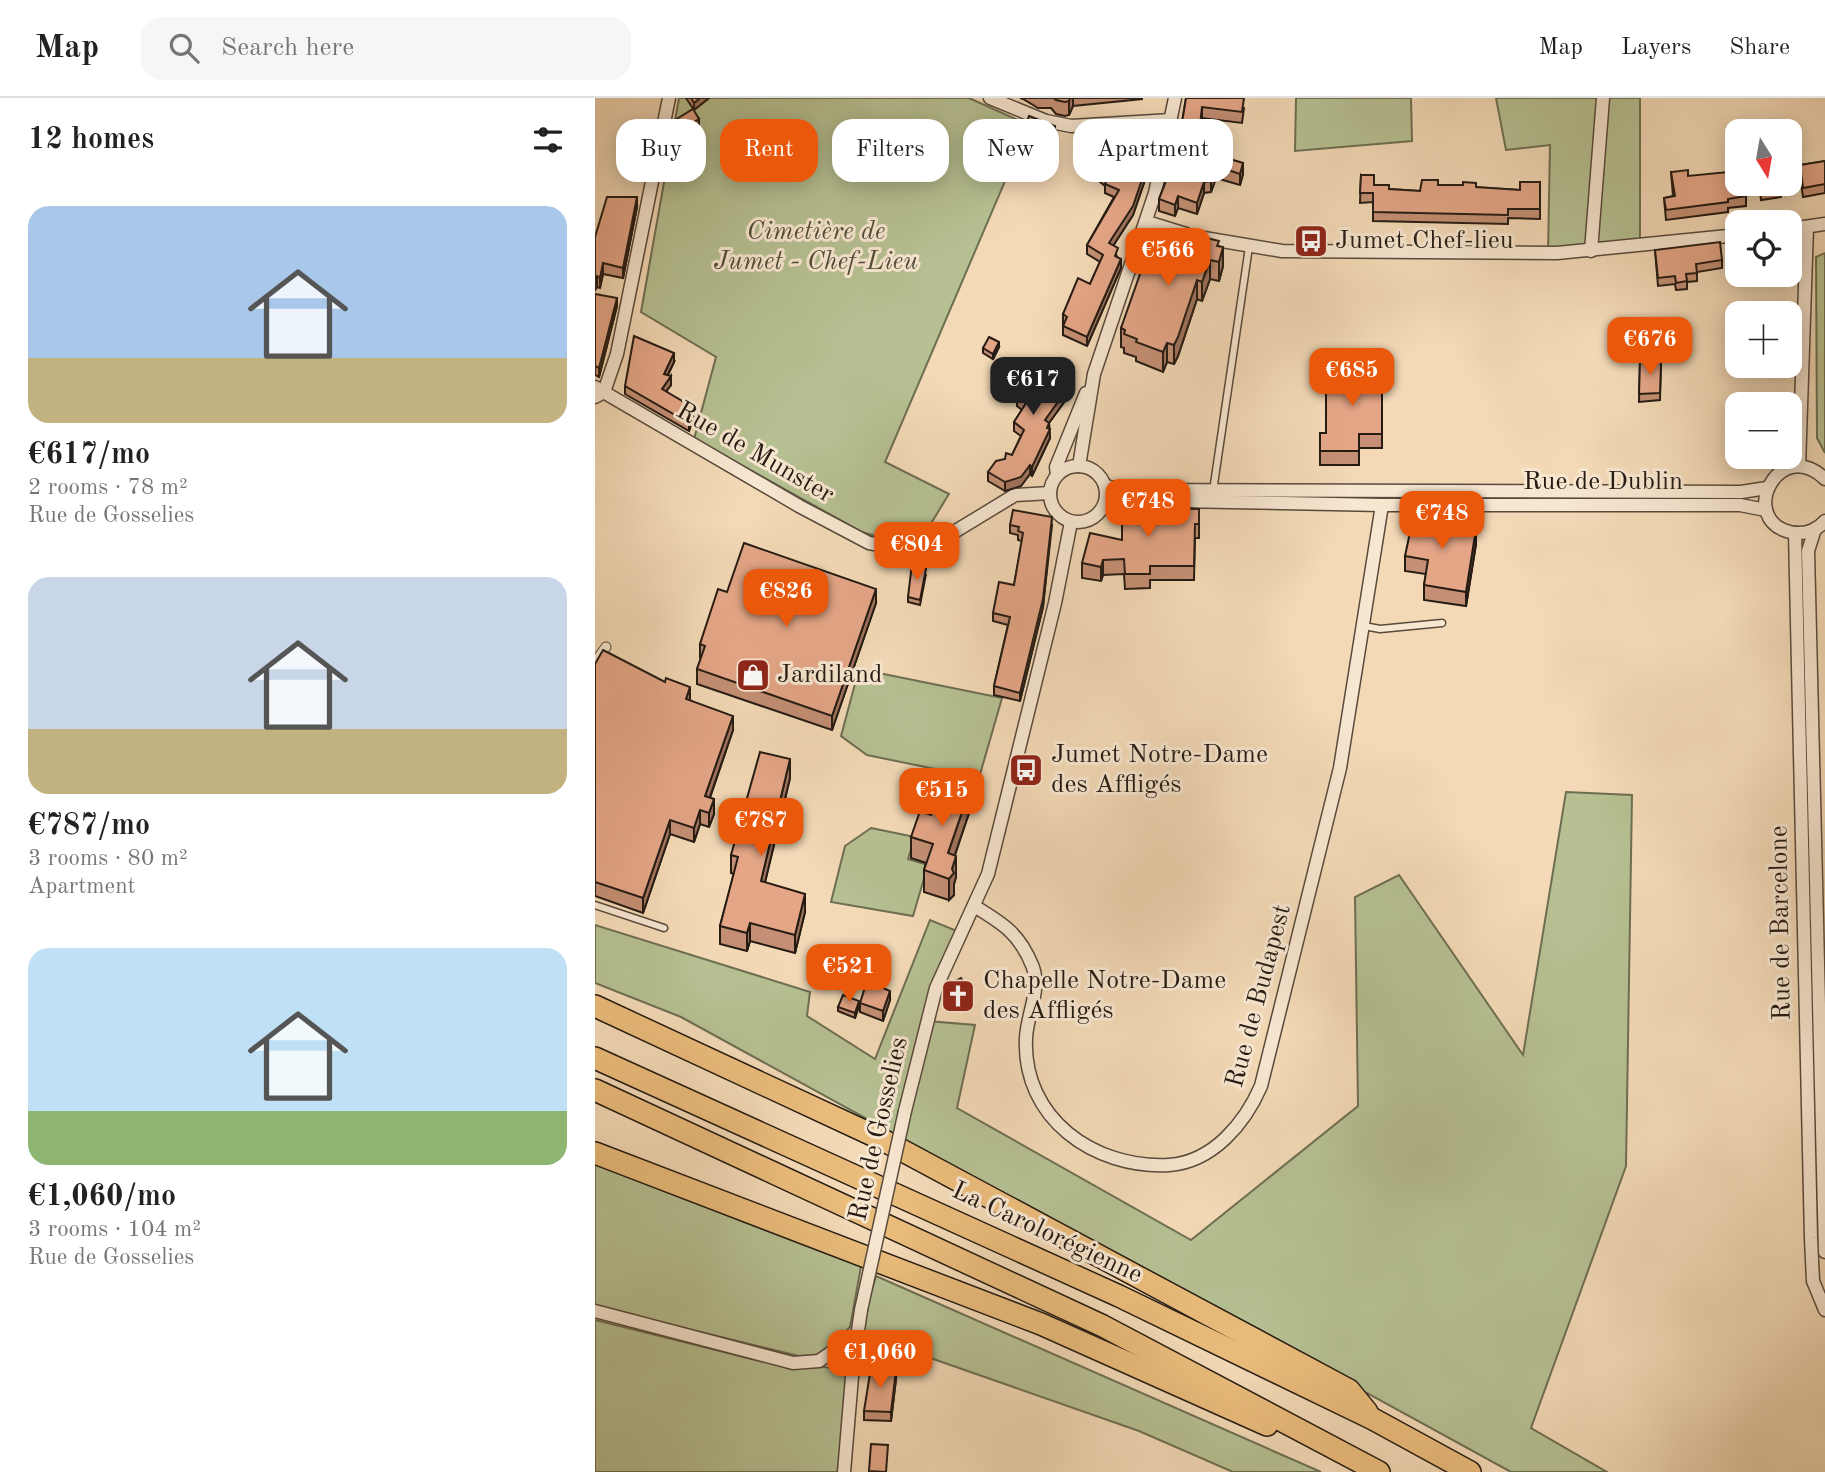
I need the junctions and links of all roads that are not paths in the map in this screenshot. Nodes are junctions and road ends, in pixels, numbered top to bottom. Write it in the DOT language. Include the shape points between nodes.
graph roads {
  1 [pos="669,98"];
  2 [pos="990,98"];
  3 [pos="1175,98"];
  4 [pos="1603,98"];
  5 [pos="1171,119"];
  6 [pos="1073,127"];
  7 [pos="1158,182"];
  8 [pos="1147,222"];
  9 [pos="1825,224"];
  10 [pos="1807,227"];
  11 [pos="1802,228"];
  12 [pos="1725,236"];
  13 [pos="1249,247"];
  14 [pos="1591,251"];
  15 [pos="1094,374"];
  16 [pos="598,392"];
  17 [pos="1801,392"];
  18 [pos="1079,466"];
  19 [pos="1802,467"];
  20 [pos="1789,469"];
  21 [pos="1058,475"];
  22 [pos="1825,479"];
  23 [pos="1105,486"];
  24 [pos="1767,488"];
  25 [pos="1213,491"];
  26 [pos="1050,492"];
  27 [pos="1105,504"];
  28 [pos="1382,505"];
  29 [pos="1766,510"];
  30 [pos="1072,522"];
  31 [pos="1820,525"];
  32 [pos="1795,533"];
  33 [pos="1441,624"];
  34 [pos="1362,625"];
  35 [pos="606,647"];
  36 [pos="595,662"];
  37 [pos="595,905"];
  38 [pos="974,906"];
  39 [pos="664,928"];
  40 [pos="595,1006"];
  41 [pos="595,1058"];
  42 [pos="595,1090"];
  43 [pos="595,1153"];
  44 [pos="1825,1252"];
  45 [pos="1825,1310"];
  46 [pos="595,1311"];
  47 [pos="859,1333"];
  48 [pos="1373,1419"];
  49 [pos="1303,1431"];
  50 [pos="844,1472"];
  51 [pos="1379,1472"];
  52 [pos="1470,1472"];
  1 -- 16 [label="street" via="634,275"];
  2 -- 6 [label="street"];
  3 -- 5 [label="street"];
  4 -- 14 [label="street"];
  7 -- 8 [label="street"];
  8 -- 13 [label="street"];
  8 -- 15 [label="street"];
  9 -- 10 [label="street"];
  10 -- 11 [label="street"];
  10 -- 17 [label="street"];
  12 -- 14 [label="street"];
  13 -- 14 [label="street" via="1407,254"];
  13 -- 25 [label="lane"];
  15 -- 18 [label="street"];
  15 -- 21 [label="street" via="1056,467"];
  16 -- 26 [label="street, Rue de Munster" via="869,542 907,550 931,546 1015,495"];
  18 -- 21 [label="street"];
  18 -- 23 [label="street" via="1096,472"];
  19 -- 22 [label="street"];
  20 -- 24 [label="street" via="1779,472"];
  21 -- 26 [label="street"];
  23 -- 25 [label="street, Rue de Dublin"];
  23 -- 27 [label="street"];
  24 -- 25 [label="street, Rue de Dublin" via="1741,492"];
  24 -- 29 [label="street"];
  26 -- 30 [label="street" via="1053,508"];
  27 -- 28 [label="street, Rue de Dublin" via="1124,499"];
  27 -- 30 [label="street" via="1086,522"];
  28 -- 29 [label="street, Rue de Dublin" via="1740,505"];
  28 -- 34 [label="street, Rue de Budapest"];
  29 -- 32 [label="street" via="1777,526"];
  30 -- 38 [label="street, Rue de Gosselies" via="991,863"];
  31 -- 32 [label="street"];
  31 -- 44 [label="street, Rue de Barcelone" via="1808,551"];
  32 -- 45 [label="street, Rue de Barcelone" via="1811,1238 1813,1281"];
  33 -- 34 [label="lane" via="1380,629"];
  34 -- 38 [label="street, Rue de Budapest" via="1331,812 1261,1086 1250,1113 1205,1154 1173,1165 1140,1165 1108,1158 1055,1123 1040,1101 1026,1063 1028,1018 1036,985 1033,966 1011,929"];
  35 -- 36 [label="street"];
  37 -- 39 [label="lane"];
  38 -- 47 [label="street, Rue de Gosselies, bridge" via="936,988"];
  40 -- 48 [label="highway" via="902,1150 1349,1390"];
  41 -- 48 [label="highway, La Carolorégienne" via="1119,1296"];
  42 -- 49 [label="highway" via="1091,1320"];
  43 -- 49 [label="highway" via="1041,1324 1265,1425"];
  46 -- 47 [label="street" via="793,1363 819,1361"];
  47 -- 50 [label="street, Rue de Gosselies"];
  48 -- 52 [label="highway, La Carolorégienne"];
  49 -- 51 [label="highway"];
}
